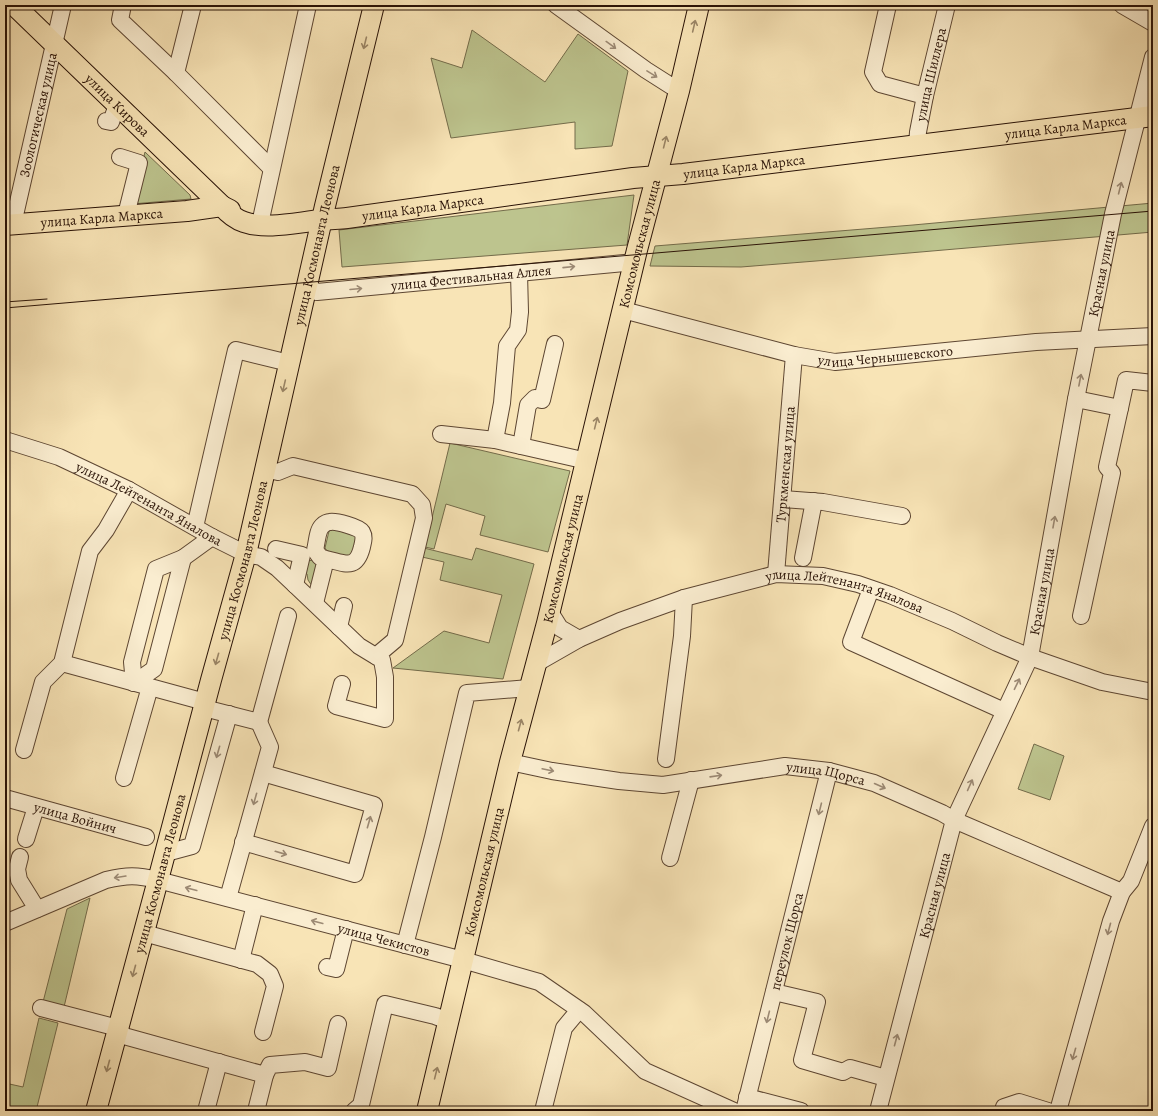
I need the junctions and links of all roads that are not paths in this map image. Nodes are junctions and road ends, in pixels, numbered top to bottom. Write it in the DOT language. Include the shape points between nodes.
graph roads {
  1 [pos="14,5"];
  2 [pos="63,5"];
  3 [pos="123,5"];
  4 [pos="193,5"];
  5 [pos="308,5"];
  6 [pos="374,5"];
  7 [pos="699,5"];
  8 [pos="888,5"];
  9 [pos="947,5"];
  10 [pos="1122,5"];
  11 [pos="559,6"];
  12 [pos="1153,23"];
  13 [pos="54,44"];
  14 [pos="1153,57"];
  15 [pos="176,73"];
  16 [pos="679,90"];
  17 [pos="925,96"];
  18 [pos="117,105"];
  19 [pos="1146,112"];
  20 [pos="106,121"];
  21 [pos="917,140"];
  22 [pos="120,157"];
  23 [pos="272,168"];
  24 [pos="657,171"];
  25 [pos="222,206"];
  26 [pos="126,215"];
  27 [pos="323,216"];
  28 [pos="261,219"];
  29 [pos="9,224"];
  30 [pos="630,262"];
  31 [pos="519,273"];
  32 [pos="312,290"];
  33 [pos="623,310"];
  34 [pos="1153,336"];
  35 [pos="1088,340"];
  36 [pos="555,344"];
  37 [pos="794,355"];
  38 [pos="289,363"];
  39 [pos="1153,383"];
  40 [pos="1076,399"];
  41 [pos="1120,408"];
  42 [pos="441,434"];
  43 [pos="5,440"];
  44 [pos="495,440"];
  45 [pos="520,446"];
  46 [pos="587,461"];
  47 [pos="266,469"];
  48 [pos="129,490"];
  49 [pos="783,498"];
  50 [pos="814,501"];
  51 [pos="902,516"];
  52 [pos="195,527"];
  53 [pos="212,537"];
  54 [pos="276,549"];
  55 [pos="246,554"];
  56 [pos="183,558"];
  57 [pos="803,558"];
  58 [pos="326,559"];
  59 [pos="776,574"];
  60 [pos="295,585"];
  61 [pos="872,589"];
  62 [pos="684,598"];
  63 [pos="315,603"];
  64 [pos="550,612"];
  65 [pos="288,616"];
  66 [pos="1081,616"];
  67 [pos="579,639"];
  68 [pos="376,656"];
  69 [pos="1030,657"];
  70 [pos="62,663"];
  71 [pos="537,663"];
  72 [pos="134,683"];
  73 [pos="342,684"];
  74 [pos="150,687"];
  75 [pos="529,688"];
  76 [pos="1153,692"];
  77 [pos="204,705"];
  78 [pos="1004,711"];
  79 [pos="229,714"];
  80 [pos="259,722"];
  81 [pos="24,750"];
  82 [pos="666,759"];
  83 [pos="510,762"];
  84 [pos="829,771"];
  85 [pos="263,773"];
  86 [pos="124,778"];
  87 [pos="691,780"];
  88 [pos="5,798"];
  89 [pos="36,807"];
  90 [pos="954,820"];
  91 [pos="1153,826"];
  92 [pos="146,837"];
  93 [pos="26,839"];
  94 [pos="243,842"];
  95 [pos="166,853"];
  96 [pos="20,857"];
  97 [pos="670,858"];
  98 [pos="158,880"];
  99 [pos="1122,892"];
  100 [pos="228,898"];
  101 [pos="255,905"];
  102 [pos="37,909"];
  103 [pos="5,924"];
  104 [pos="346,929"];
  105 [pos="144,933"];
  106 [pos="405,945"];
  107 [pos="241,960"];
  108 [pos="463,960"];
  109 [pos="327,967"];
  110 [pos="774,992"];
  111 [pos="41,1008"];
  112 [pos="579,1010"];
  113 [pos="448,1021"];
  114 [pos="338,1024"];
  115 [pos="118,1028"];
  116 [pos="263,1032"];
  117 [pos="219,1062"];
  118 [pos="265,1075"];
  119 [pos="886,1078"];
  120 [pos="745,1104"];
  121 [pos="96,1111"];
  122 [pos="206,1111"];
  123 [pos="256,1111"];
  124 [pos="354,1111"];
  125 [pos="427,1111"];
  126 [pos="543,1111"];
  127 [pos="734,1111"];
  128 [pos="801,1111"];
  129 [pos="878,1111"];
  130 [pos="1002,1111"];
  131 [pos="1048,1111"];
  132 [pos="1058,1111"];
  1 -- 13 [label="main road, улица Кирова"];
  2 -- 13 [label="street, Зоологическая улица"];
  3 -- 15 [label="street" via="120,20"];
  4 -- 15 [label="street"];
  5 -- 23 [label="street"];
  6 -- 27 [label="main road, улица Космонавта Леонова, one-way"];
  16 -- 7 [label="main road, Комсомольская улица, one-way"];
  8 -- 17 [label="street" via="873,72 880,84"];
  9 -- 17 [label="street, улица Шиллера"];
  10 -- 12 [label="street"];
  11 -- 16 [label="street, one-way" via="646,70"];
  13 -- 18 [label="main road, улица Кирова"];
  13 -- 29 [label="street, Зоологическая улица"];
  14 -- 19 [label="street, Красная улица"];
  15 -- 23 [label="street"];
  24 -- 16 [label="main road, Комсомольская улица, one-way"];
  17 -- 21 [label="street, улица Шиллера"];
  18 -- 20 [label="street" via="111,122"];
  18 -- 25 [label="main road, улица Кирова"];
  19 -- 21 [label="main road, улица Карла Маркса"];
  35 -- 19 [label="street, Красная улица, one-way" via="1113,214"];
  21 -- 24 [label="main road, улица Карла Маркса" via="683,164"];
  22 -- 26 [label="street" via="139,163"];
  23 -- 28 [label="street"];
  24 -- 27 [label="main road, улица Карла Маркса" via="634,167"];
  24 -- 30 [label="main road, Комсомольская улица"];
  25 -- 26 [label="main road, улица Карла Маркса"];
  25 -- 27 [label="main road, улица Карла Маркса" via="228,214 256,225 303,223"];
  25 -- 28 [label="main road, улица Карла Маркса" via="244,217"];
  26 -- 29 [label="main road, улица Карла Маркса"];
  27 -- 28 [label="main road, улица Карла Маркса"];
  27 -- 32 [label="main road, улица Космонавта Леонова"];
  31 -- 30 [label="street, улица Фестивальная Аллея, one-way"];
  30 -- 33 [label="main road, Комсомольская улица"];
  32 -- 31 [label="street, улица Фестивальная Аллея, one-way"];
  31 -- 44 [label="street" via="518,330 506,346 502,403"];
  32 -- 38 [label="main road, улица Космонавта Леонова"];
  33 -- 37 [label="street, улица Чернышевского"];
  46 -- 33 [label="main road, Комсомольская улица, one-way"];
  34 -- 35 [label="street, улица Чернышевского"];
  35 -- 37 [label="street, улица Чернышевского" via="1036,342 835,362"];
  40 -- 35 [label="street, Красная улица, one-way"];
  36 -- 45 [label="street" via="542,400 535,398 528,405"];
  37 -- 49 [label="street, Туркменская улица"];
  38 -- 47 [label="main road, улица Космонавта Леонова, one-way"];
  38 -- 52 [label="street" via="236,350"];
  39 -- 41 [label="street" via="1126,380"];
  40 -- 41 [label="street"];
  69 -- 40 [label="street, Красная улица, one-way"];
  41 -- 66 [label="street" via="1106,467 1112,473"];
  42 -- 44 [label="street"];
  43 -- 48 [label="street, улица Лейтенанта Яналова" via="59,457"];
  44 -- 45 [label="street"];
  45 -- 46 [label="street"];
  46 -- 64 [label="main road, Комсомольская улица"];
  47 -- 55 [label="main road, улица Космонавта Леонова"];
  47 -- 68 [label="street" via="278,472 293,466 412,494 422,505 424,518 395,640"];
  48 -- 52 [label="street, улица Лейтенанта Яналова"];
  48 -- 70 [label="street" via="106,530 90,551"];
  49 -- 50 [label="street"];
  49 -- 59 [label="street, Туркменская улица"];
  50 -- 51 [label="street"];
  50 -- 57 [label="street"];
  52 -- 53 [label="street, улица Лейтенанта Яналова"];
  53 -- 55 [label="street, улица Лейтенанта Яналова"];
  53 -- 56 [label="street"];
  54 -- 60 [label="street" via="302,555"];
  55 -- 60 [label="street, улица Лейтенанта Яналова" via="261,557"];
  55 -- 77 [label="main road, улица Космонавта Леонова, one-way"];
  56 -- 72 [label="street" via="154,669"];
  56 -- 72 [label="street" via="156,569 132,662"];
  58 -- 63 [label="street"];
  59 -- 61 [label="street, улица Лейтенанта Яналова" via="823,576"];
  59 -- 62 [label="street, улица Лейтенанта Яналова"];
  60 -- 63 [label="street, улица Лейтенанта Яналова"];
  61 -- 69 [label="street, улица Лейтенанта Яналова" via="952,621"];
  61 -- 78 [label="street" via="852,642"];
  62 -- 67 [label="street, улица Лейтенанта Яналова"];
  62 -- 82 [label="street" via="682,636"];
  63 -- 68 [label="street, улица Лейтенанта Яналова" via="335,608 338,627 359,646"];
  64 -- 67 [label="street" via="560,628"];
  64 -- 71 [label="main road, Комсомольская улица"];
  65 -- 80 [label="street"];
  67 -- 71 [label="street, улица Лейтенанта Яналова"];
  68 -- 73 [label="street" via="382,660 385,677 386,719 336,706"];
  69 -- 76 [label="street, улица Лейтенанта Яналова" via="1102,682"];
  78 -- 69 [label="street, Красная улица, one-way"];
  70 -- 72 [label="street"];
  70 -- 81 [label="street" via="43,682"];
  71 -- 75 [label="main road, Комсомольская улица"];
  72 -- 74 [label="street"];
  74 -- 77 [label="street"];
  74 -- 86 [label="street"];
  83 -- 75 [label="main road, Комсомольская улица, one-way"];
  75 -- 106 [label="street" via="467,693"];
  77 -- 79 [label="street"];
  77 -- 95 [label="main road, улица Космонавта Леонова"];
  90 -- 78 [label="street, Красная улица, one-way"];
  79 -- 80 [label="street"];
  79 -- 95 [label="street, one-way" via="192,846"];
  80 -- 85 [label="street" via="270,748"];
  83 -- 87 [label="street, улица Щорса, one-way" via="552,772 619,781 664,785"];
  83 -- 108 [label="main road, Комсомольская улица"];
  87 -- 84 [label="street, улица Щорса, one-way" via="785,766"];
  84 -- 90 [label="street, улица Щорса, one-way" via="874,783"];
  84 -- 110 [label="street, переулок Щорса, one-way"];
  85 -- 94 [label="street, one-way"];
  94 -- 85 [label="street, one-way" via="355,874 374,805"];
  87 -- 97 [label="street"];
  88 -- 89 [label="street, улица Войнич"];
  89 -- 92 [label="street, улица Войнич"];
  89 -- 93 [label="street"];
  90 -- 99 [label="street, улица Щорса"];
  119 -- 90 [label="street, Красная улица, one-way"];
  91 -- 99 [label="street" via="1130,881"];
  94 -- 100 [label="street"];
  95 -- 98 [label="main road, улица Космонавта Леонова"];
  96 -- 102 [label="street" via="17,869 19,880"];
  100 -- 98 [label="street, улица Чекистов, one-way"];
  98 -- 102 [label="street, улица Чекистов, one-way" via="122,876 98,883"];
  98 -- 105 [label="main road, улица Космонавта Леонова"];
  99 -- 132 [label="street, one-way" via="1111,921"];
  100 -- 101 [label="street, улица Чекистов"];
  104 -- 101 [label="street, улица Чекистов, one-way"];
  101 -- 107 [label="street"];
  102 -- 103 [label="street, улица Чекистов"];
  104 -- 106 [label="street, улица Чекистов"];
  104 -- 109 [label="street" via="336,969"];
  105 -- 107 [label="street"];
  105 -- 115 [label="main road, улица Космонавта Леонова, one-way"];
  106 -- 108 [label="street, улица Чекистов"];
  107 -- 116 [label="street" via="257,964 270,974 275,986"];
  108 -- 112 [label="street, улица Чекистов" via="539,982"];
  108 -- 113 [label="main road, Комсомольская улица"];
  110 -- 119 [label="street" via="817,1002 802,1060 843,1072 850,1068"];
  110 -- 120 [label="street, переулок Щорса, one-way"];
  111 -- 115 [label="street"];
  112 -- 126 [label="street" via="558,1026"];
  112 -- 127 [label="street, улица Чекистов" via="645,1070"];
  113 -- 124 [label="street" via="385,1004 360,1105"];
  125 -- 113 [label="main road, Комсомольская улица, one-way"];
  114 -- 118 [label="street" via="328,1068 305,1062 270,1065"];
  115 -- 117 [label="street" via="124,1036"];
  115 -- 121 [label="main road, улица Космонавта Леонова, one-way"];
  117 -- 118 [label="street"];
  117 -- 122 [label="street"];
  118 -- 123 [label="street"];
  119 -- 129 [label="street, Красная улица"];
  120 -- 128 [label="street"];
  130 -- 131 [label="street" via="1004,1107 1019,1102"];
}
